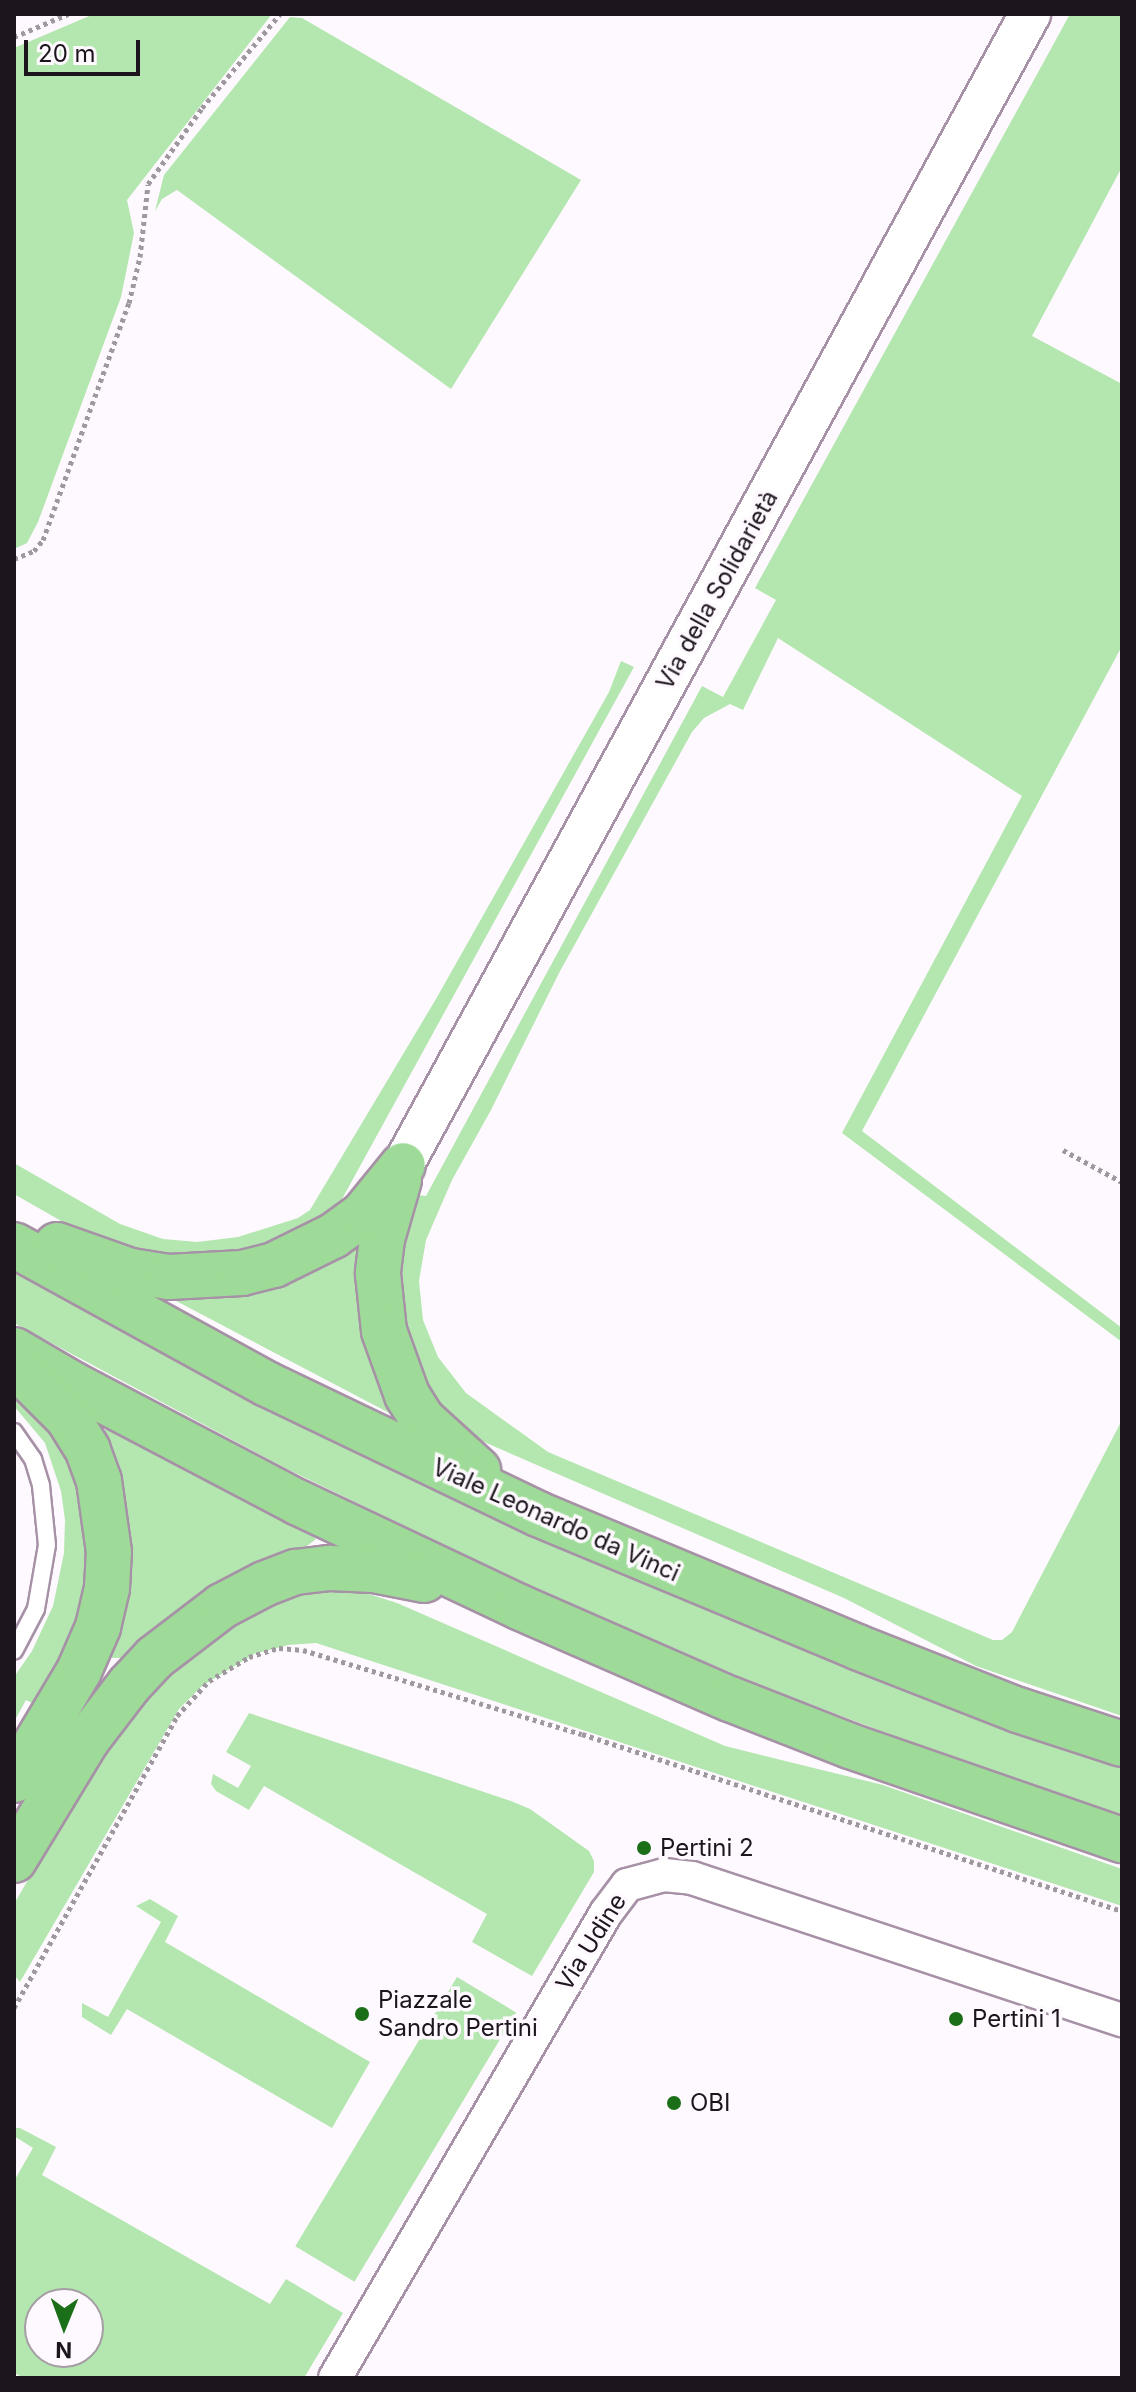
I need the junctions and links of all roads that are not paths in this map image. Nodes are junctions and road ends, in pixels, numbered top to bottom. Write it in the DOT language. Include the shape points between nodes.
graph roads {
  1 [pos="1030,14"];
  2 [pos="403,1165"];
  3 [pos="14,1228"];
  4 [pos="14,1245"];
  5 [pos="14,1350"];
  6 [pos="14,1365"];
  7 [pos="14,1432"];
  8 [pos="538,1514"];
  9 [pos="519,1607"];
  10 [pos="14,1651"];
  11 [pos="1122,1744"];
  12 [pos="14,1780"];
  13 [pos="1122,1840"];
  14 [pos="14,1860"];
  15 [pos="1122,2020"];
  16 [pos="335,2378"];
  1 -- 2 [label="street, Via della Solidarietà"];
  2 -- 3 [label="highway" via="363,1214 333,1236 274,1265 242,1273 193,1278 131,1271"];
  2 -- 8 [label="highway" via="378,1274 392,1360 407,1395 440,1439"];
  4 -- 8 [label="highway, Viale Leonardo da Vinci" via="267,1384"];
  5 -- 9 [label="highway" via="297,1502"];
  6 -- 12 [label="highway" via="69,1419 88,1450 99,1481 109,1552 98,1627 79,1671"];
  7 -- 10 [label="lane" via="33,1459 41,1486 47,1545 36,1609"];
  8 -- 11 [label="highway, Viale Leonardo da Vinci" via="857,1647"];
  9 -- 13 [label="highway" via="850,1746"];
  9 -- 14 [label="highway" via="373,1570 296,1572 264,1584 181,1635 129,1685 87,1740"];
  15 -- 16 [label="street, Via Udine" via="692,1878 664,1875 627,1885"];
}
